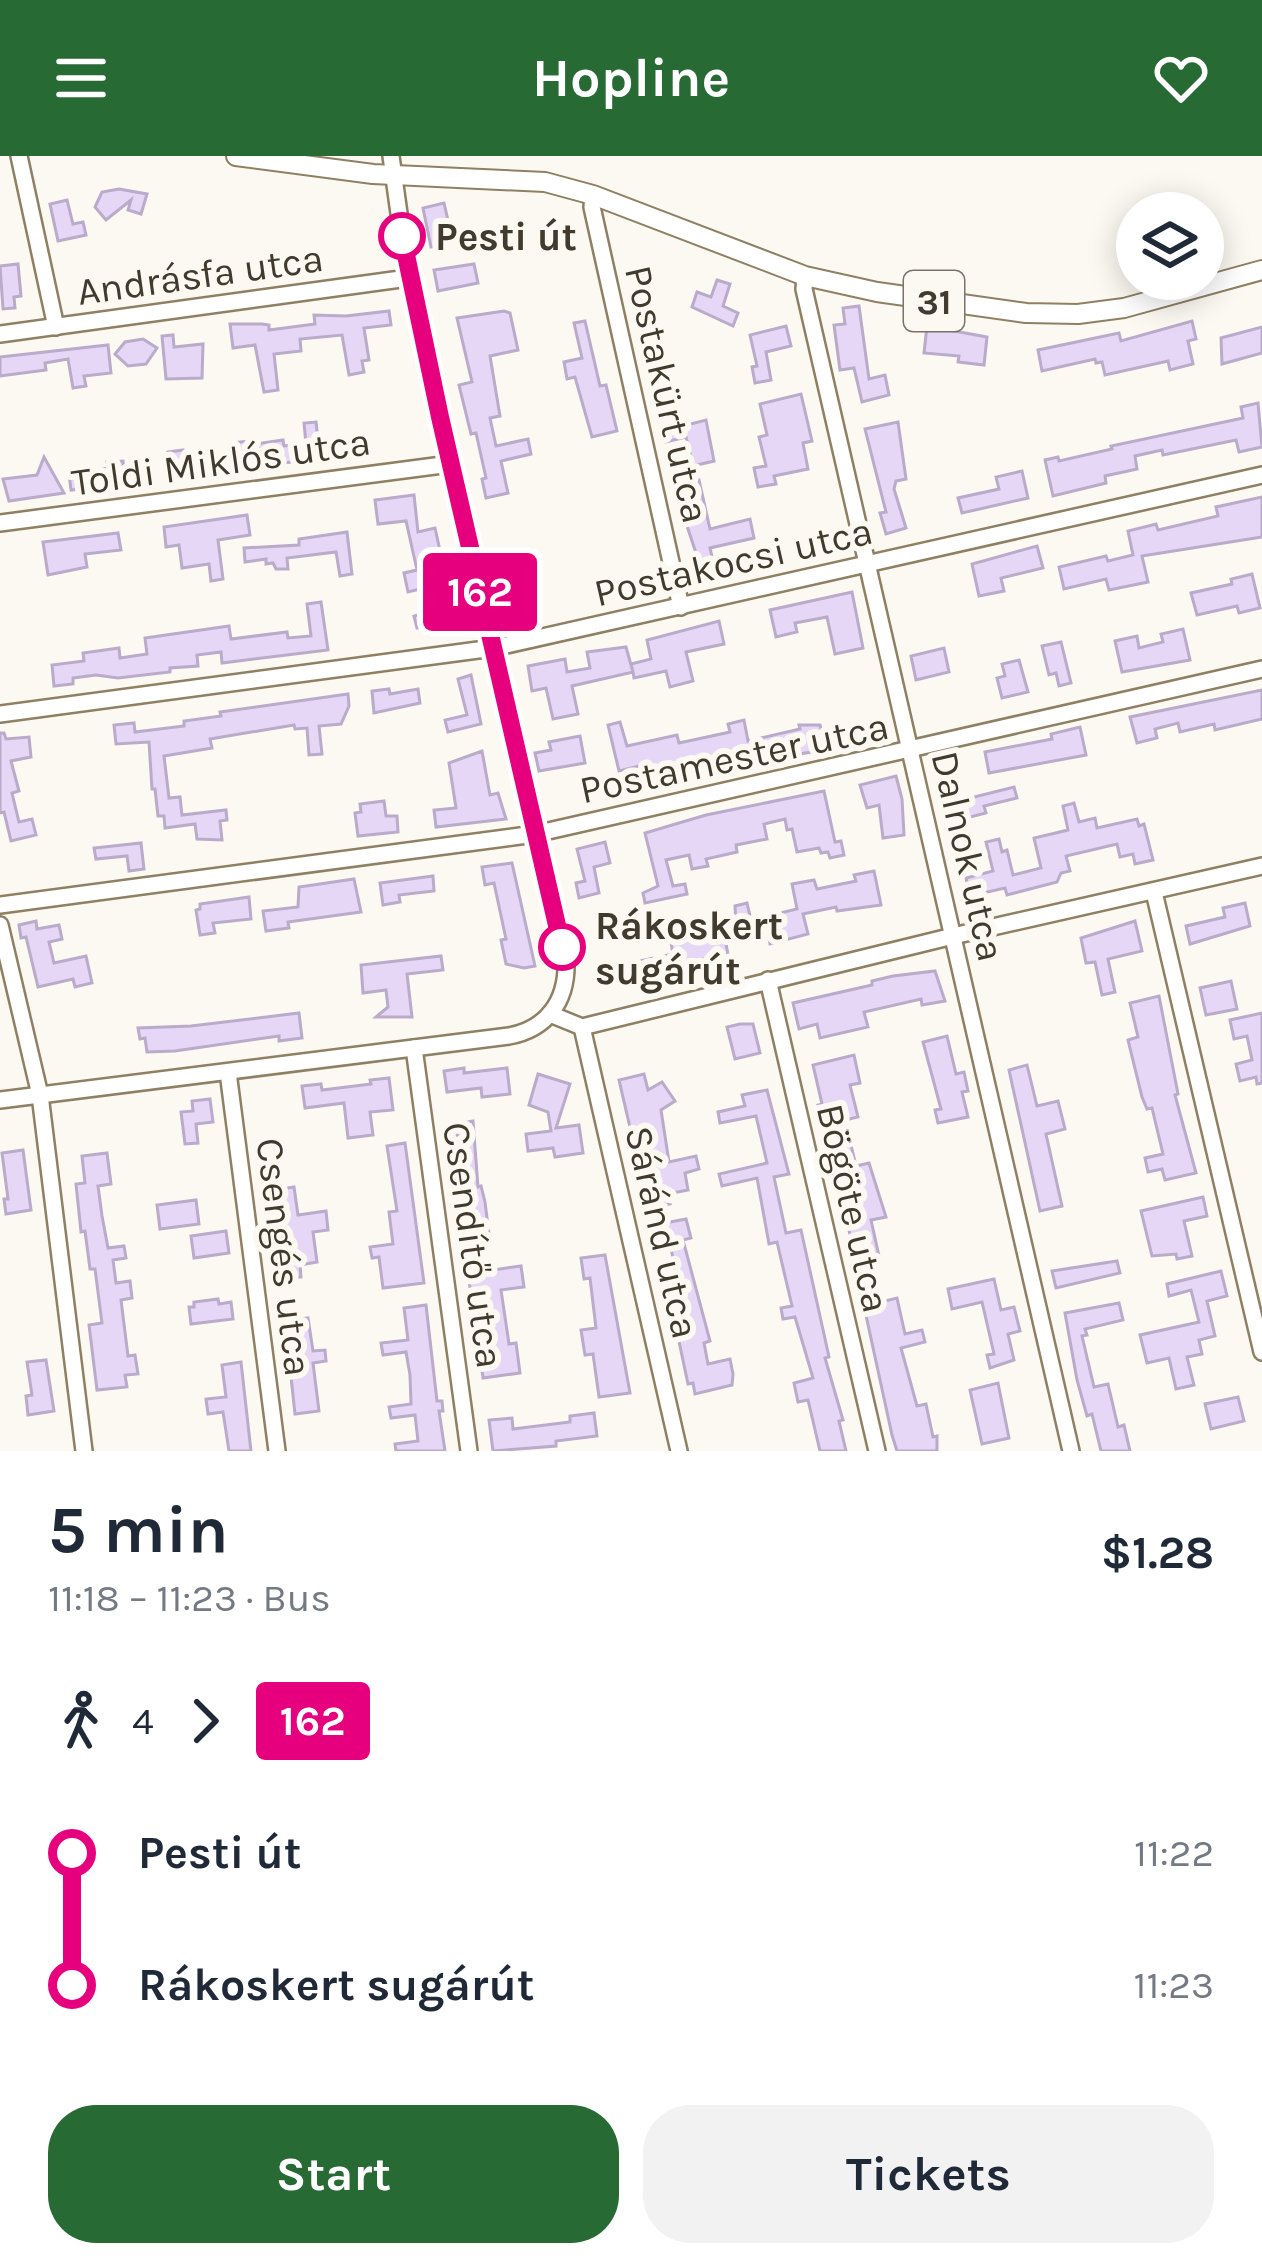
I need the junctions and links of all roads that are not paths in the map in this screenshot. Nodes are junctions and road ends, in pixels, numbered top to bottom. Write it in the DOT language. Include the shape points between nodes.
graph roads {
  1 [pos="19,156"];
  2 [pos="247,157"];
  3 [pos="392,165"];
  4 [pos="593,195"];
  5 [pos="1262,270"];
  6 [pos="805,276"];
  7 [pos="408,278"];
  8 [pos="56,327"];
  9 [pos="0,334"];
  10 [pos="450,464"];
  11 [pos="1262,475"];
  12 [pos="0,524"];
  13 [pos="868,564"];
  14 [pos="681,607"];
  15 [pos="493,649"];
  16 [pos="1262,670"];
  17 [pos="0,714"];
  18 [pos="912,752"];
  19 [pos="535,834"];
  20 [pos="1262,866"];
  21 [pos="1154,892"];
  22 [pos="0,905"];
  23 [pos="0,926"];
  24 [pos="953,936"];
  25 [pos="768,980"];
  26 [pos="550,1014"];
  27 [pos="582,1027"];
  28 [pos="414,1048"];
  29 [pos="228,1072"];
  30 [pos="40,1095"];
  31 [pos="0,1100"];
  32 [pos="1262,1352"];
  33 [pos="85,1451"];
  34 [pos="277,1451"];
  35 [pos="469,1451"];
  36 [pos="679,1451"];
  37 [pos="877,1451"];
  38 [pos="1071,1451"];
  1 -- 8 [label="street"];
  2 -- 3 [label="main road, 31"];
  3 -- 4 [label="main road, 31"];
  3 -- 7 [label="street"];
  4 -- 6 [label="main road, 31"];
  4 -- 14 [label="street, Postakürt utca"];
  5 -- 6 [label="main road, 31" via="1124,308 1052,315"];
  6 -- 13 [label="street, Dalnok utca"];
  7 -- 8 [label="street, Andrásfa utca"];
  7 -- 10 [label="street"];
  8 -- 9 [label="street, Andrásfa utca"];
  10 -- 12 [label="street, Toldi Miklós utca"];
  10 -- 15 [label="street"];
  11 -- 13 [label="street, Postakocsi utca"];
  13 -- 14 [label="street, Postakocsi utca"];
  13 -- 18 [label="street, Dalnok utca"];
  14 -- 15 [label="street, Postakocsi utca"];
  15 -- 17 [label="street, Postakocsi utca"];
  15 -- 19 [label="street"];
  16 -- 18 [label="street, Postamester utca"];
  18 -- 19 [label="street, Postamester utca"];
  18 -- 24 [label="street, Dalnok utca"];
  19 -- 22 [label="street, Postamester utca"];
  19 -- 26 [label="street" via="566,963 564,990"];
  20 -- 21 [label="street"];
  21 -- 24 [label="street"];
  21 -- 32 [label="street"];
  23 -- 30 [label="street"];
  24 -- 25 [label="street"];
  24 -- 38 [label="street, Dalnok utca"];
  25 -- 27 [label="street"];
  25 -- 37 [label="street, Bögöte utca"];
  26 -- 27 [label="street"];
  26 -- 28 [label="street" via="520,1034"];
  27 -- 36 [label="street, Sáránd utca"];
  28 -- 29 [label="street"];
  28 -- 35 [label="street, Csendítő utca"];
  29 -- 30 [label="street"];
  29 -- 34 [label="street, Csengés utca"];
  30 -- 31 [label="street"];
  30 -- 33 [label="street"];
}
